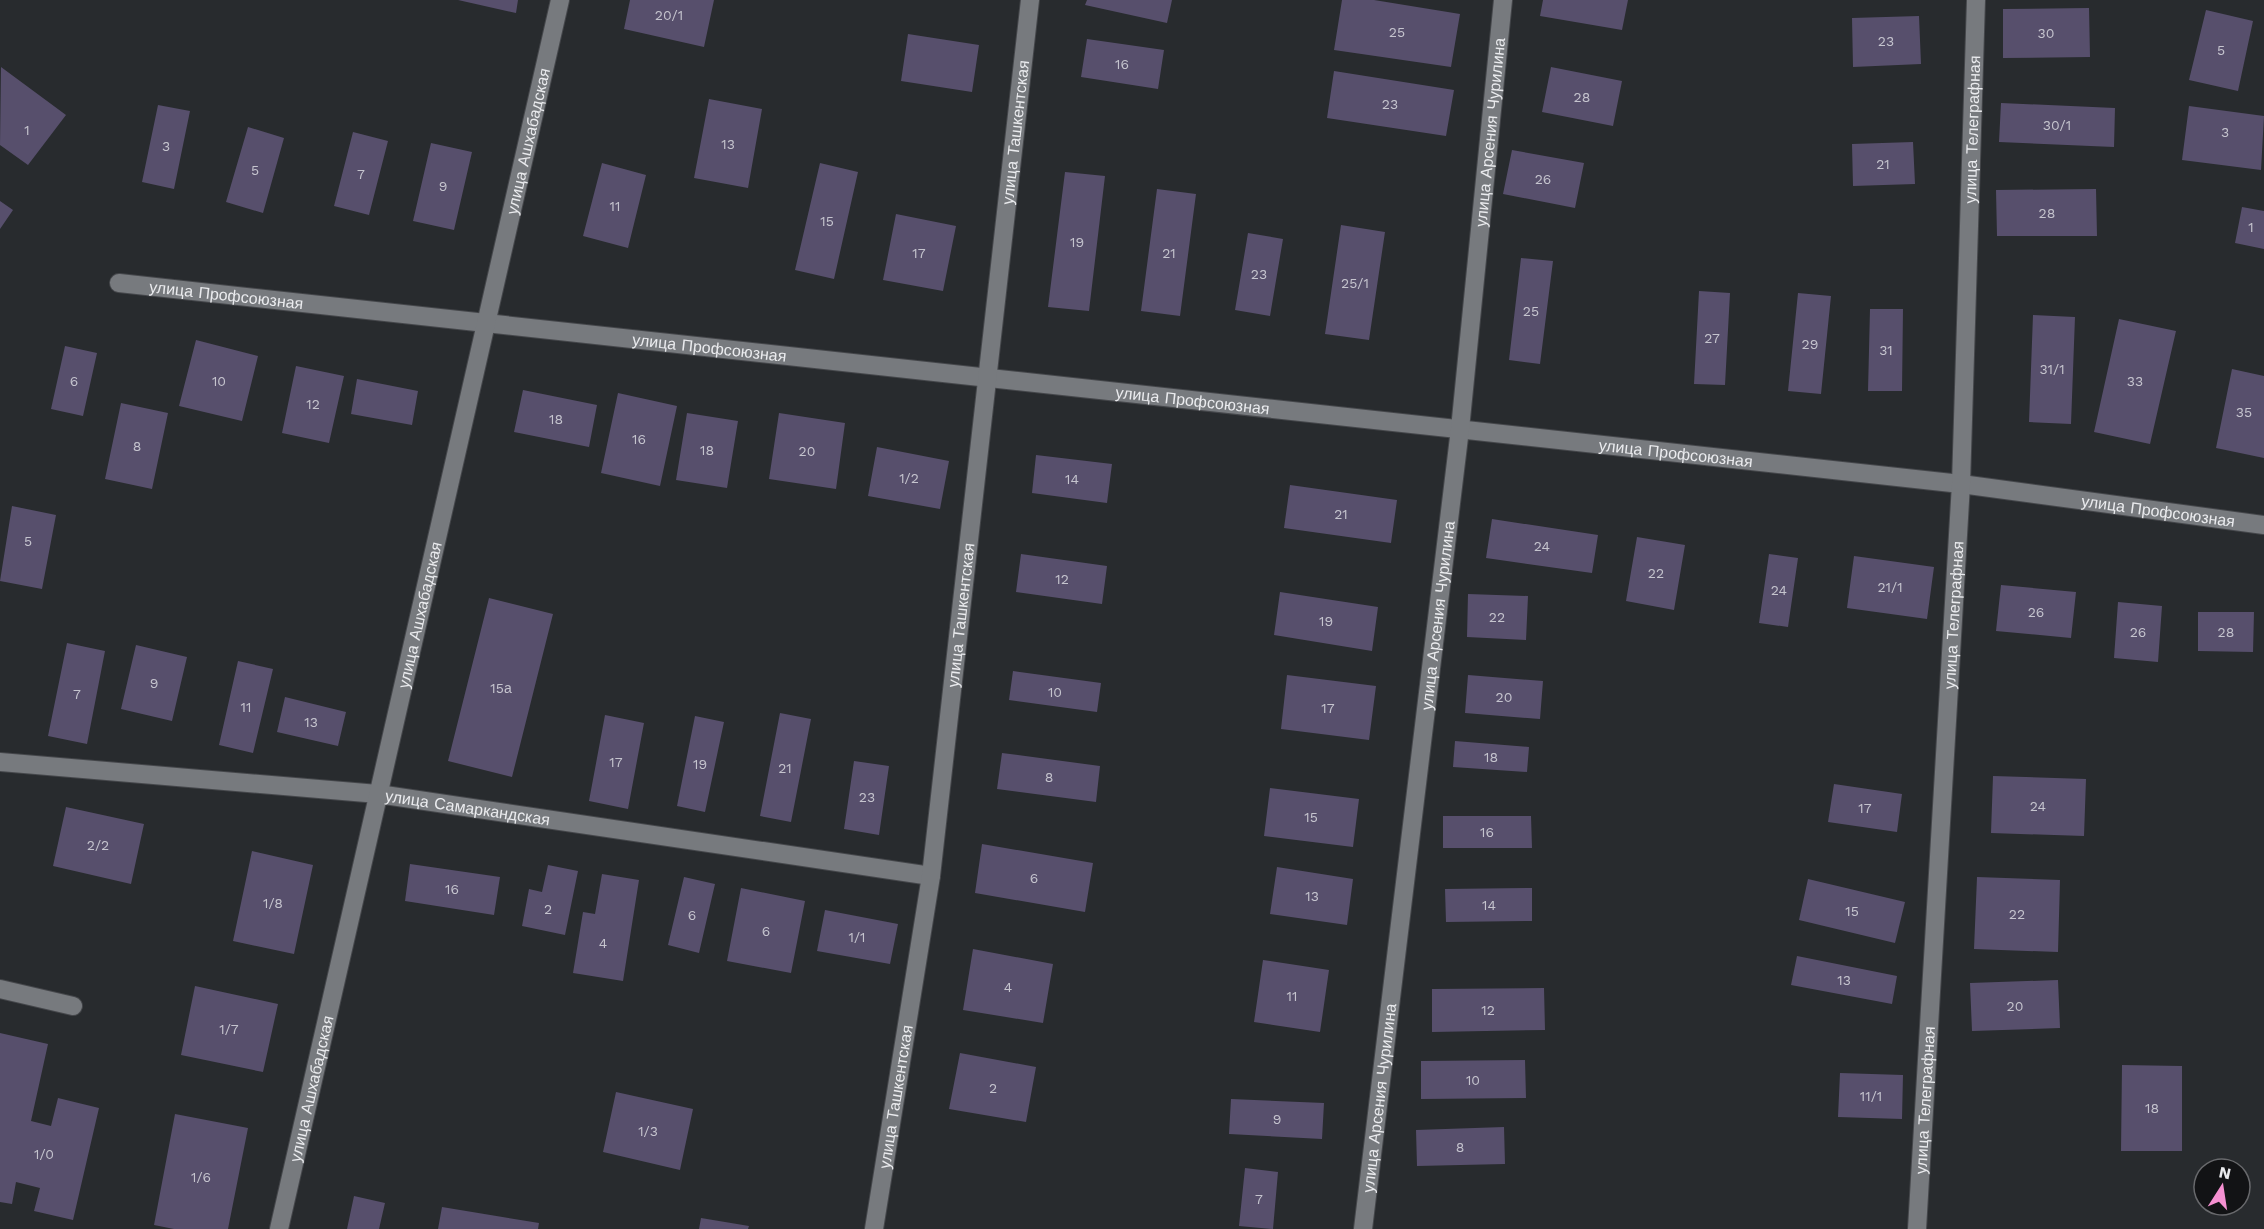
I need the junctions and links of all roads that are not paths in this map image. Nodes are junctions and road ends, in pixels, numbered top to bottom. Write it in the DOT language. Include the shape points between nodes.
graph roads {
  1 [pos="560,0"];
  2 [pos="1030,0"];
  3 [pos="1503,0"];
  4 [pos="1976,0"];
  5 [pos="119,283"];
  6 [pos="484,323"];
  7 [pos="986,377"];
  8 [pos="1460,429"];
  9 [pos="1961,484"];
  10 [pos="2264,525"];
  11 [pos="0,762"];
  12 [pos="378,794"];
  13 [pos="931,876"];
  14 [pos="0,989"];
  15 [pos="73,1006"];
  16 [pos="279,1229"];
  17 [pos="874,1229"];
  18 [pos="1363,1229"];
  19 [pos="1917,1229"];
  1 -- 6 [label="street, улица Ашхабадская"];
  2 -- 7 [label="street, улица Ташкентская"];
  3 -- 8 [label="street, улица Арсения Чурилина"];
  4 -- 9 [label="street, улица Телеграфная"];
  5 -- 6 [label="street, улица Профсоюзная"];
  6 -- 7 [label="street, улица Профсоюзная"];
  6 -- 12 [label="street, улица Ашхабадская"];
  7 -- 8 [label="street, улица Профсоюзная"];
  7 -- 13 [label="street, улица Ташкентская"];
  8 -- 9 [label="street, улица Профсоюзная"];
  8 -- 18 [label="street, улица Арсения Чурилина"];
  9 -- 10 [label="street, улица Профсоюзная"];
  9 -- 19 [label="street, улица Телеграфная"];
  11 -- 12 [label="street, улица Самаркандская"];
  12 -- 13 [label="street, улица Самаркандская"];
  12 -- 16 [label="street, улица Ашхабадская"];
  13 -- 17 [label="street, улица Ташкентская"];
  14 -- 15 [label="street"];
}
